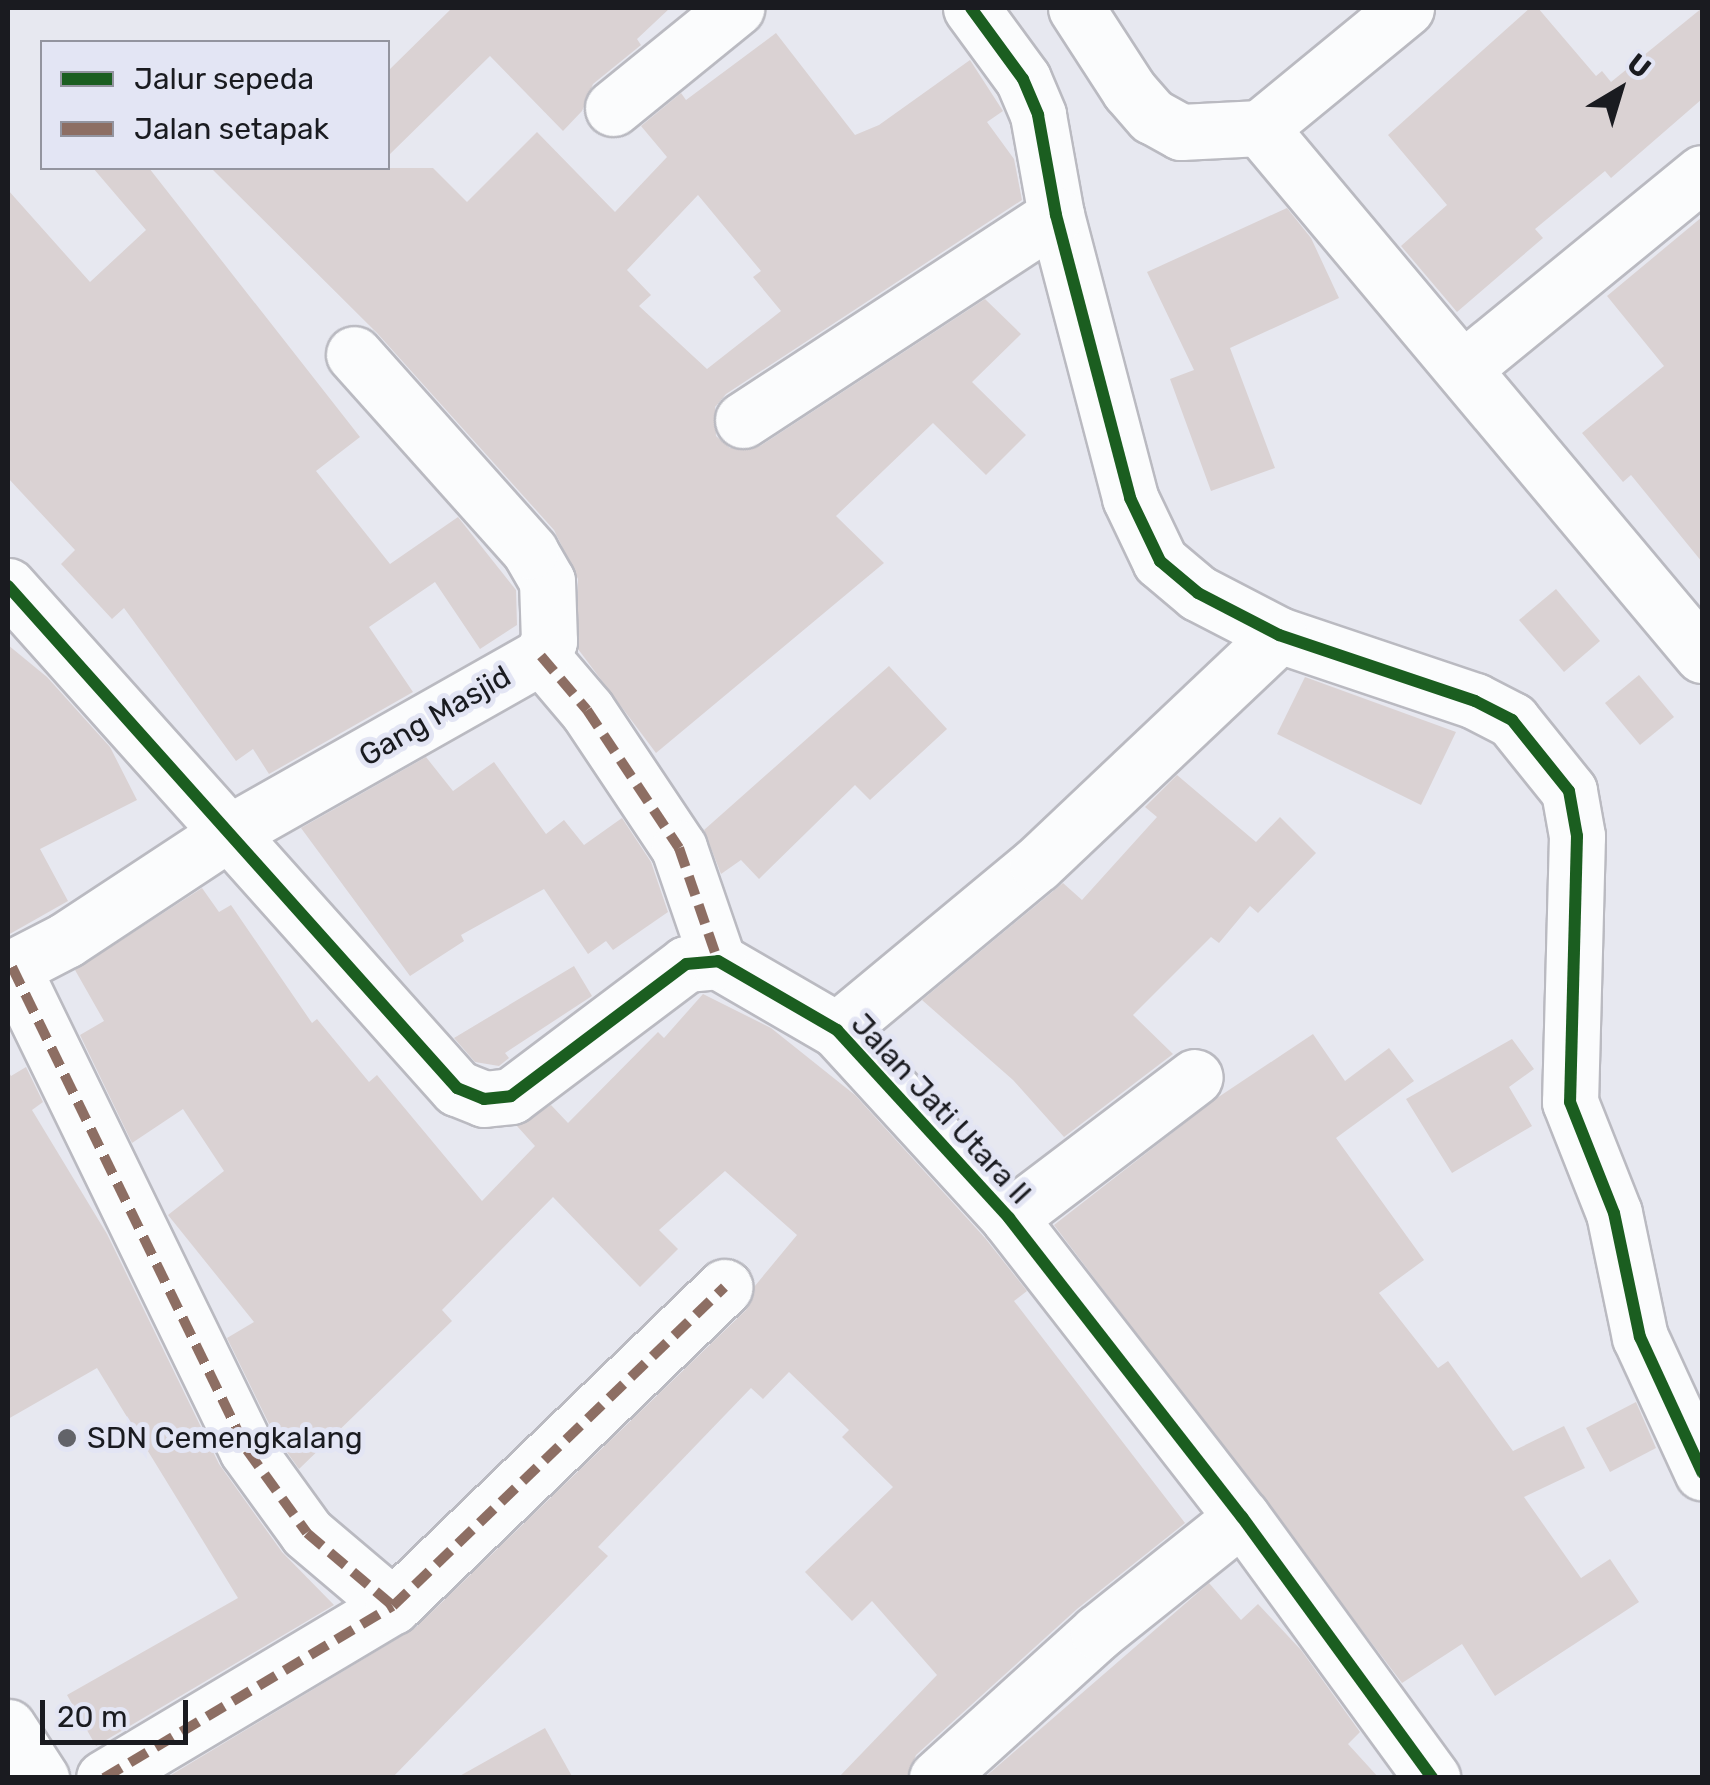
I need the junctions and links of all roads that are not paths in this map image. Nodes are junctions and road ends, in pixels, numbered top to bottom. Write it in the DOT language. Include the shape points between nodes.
graph roads {
  1 [pos="736,8"];
  2 [pos="971,8"];
  3 [pos="1076,8"];
  4 [pos="1406,8"];
  5 [pos="613,108"];
  6 [pos="1260,128"];
  7 [pos="1698,186"];
  8 [pos="1056,215"];
  9 [pos="354,354"];
  10 [pos="1465,367"];
  11 [pos="743,420"];
  12 [pos="8,586"];
  13 [pos="1279,635"];
  14 [pos="1702,655"];
  15 [pos="541,656"];
  16 [pos="225,835"];
  17 [pos="718,961"];
  18 [pos="10,969"];
  19 [pos="838,1030"];
  20 [pos="1195,1077"];
  21 [pos="1009,1218"];
  22 [pos="724,1287"];
  23 [pos="1702,1472"];
  24 [pos="1242,1517"];
  25 [pos="393,1606"];
  26 [pos="8,1727"];
  27 [pos="41,1778"];
  28 [pos="104,1778"];
  29 [pos="937,1778"];
  30 [pos="1432,1778"];
  1 -- 5 [label="street"];
  2 -- 8 [label="street" via="1031,97 1046,136"];
  3 -- 6 [label="street" via="1152,116 1180,132"];
  4 -- 6 [label="street"];
  6 -- 10 [label="street"];
  7 -- 10 [label="street"];
  8 -- 11 [label="street"];
  8 -- 13 [label="street" via="1144,536 1160,561 1198,592"];
  9 -- 15 [label="street, Gang Masjid" via="530,551 552,603"];
  10 -- 14 [label="street"];
  12 -- 16 [label="street"];
  13 -- 19 [label="street" via="1037,864"];
  13 -- 23 [label="street" via="1475,701 1512,720 1569,791 1576,836 1570,1102 1614,1213 1640,1336"];
  15 -- 16 [label="street, Gang Masjid"];
  15 -- 17 [label="street" via="587,710 678,848"];
  16 -- 17 [label="street" via="432,1067 484,1099 511,1096 665,976 686,964"];
  16 -- 18 [label="street, Gang Masjid" via="66,940"];
  17 -- 19 [label="street, Jalan Jati Utara II"];
  18 -- 25 [label="street" via="247,1450 306,1533"];
  19 -- 21 [label="street, Jalan Jati Utara II"];
  20 -- 21 [label="street"];
  21 -- 24 [label="street, Jalan Jati Utara II"];
  22 -- 25 [label="street"];
  24 -- 29 [label="street" via="1098,1632"];
  24 -- 30 [label="street, Jalan Jati Utara II"];
  25 -- 28 [label="street"];
  26 -- 27 [label="street"];
}
